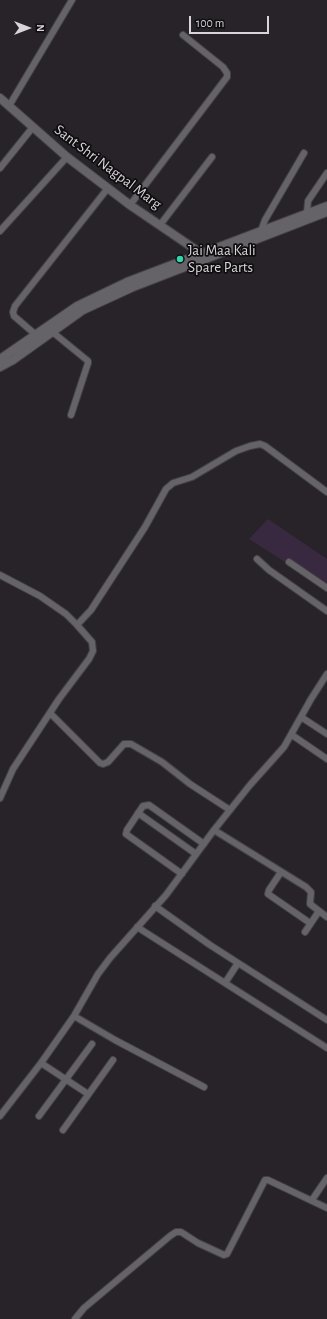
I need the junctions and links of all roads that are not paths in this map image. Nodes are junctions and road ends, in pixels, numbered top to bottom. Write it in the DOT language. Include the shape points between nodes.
graph roads {
  1 [pos="72,0"];
  2 [pos="183,35"];
  3 [pos="0,98"];
  4 [pos="9,106"];
  5 [pos="33,127"];
  6 [pos="304,153"];
  7 [pos="67,157"];
  8 [pos="212,157"];
  9 [pos="0,168"];
  10 [pos="327,173"];
  11 [pos="108,188"];
  12 [pos="130,205"];
  13 [pos="327,206"];
  14 [pos="327,212"];
  15 [pos="307,213"];
  16 [pos="160,225"];
  17 [pos="0,231"];
  18 [pos="261,231"];
  19 [pos="206,256"];
  20 [pos="50,329"];
  21 [pos="36,335"];
  22 [pos="0,359"];
  23 [pos="0,367"];
  24 [pos="71,415"];
  25 [pos="327,492"];
  26 [pos="257,559"];
  27 [pos="289,562"];
  28 [pos="0,575"];
  29 [pos="327,588"];
  30 [pos="327,611"];
  31 [pos="78,625"];
  32 [pos="327,674"];
  33 [pos="50,713"];
  34 [pos="301,718"];
  35 [pos="327,734"];
  36 [pos="292,735"];
  37 [pos="327,759"];
  38 [pos="0,798"];
  39 [pos="230,810"];
  40 [pos="138,813"];
  41 [pos="214,830"];
  42 [pos="204,844"];
  43 [pos="196,854"];
  44 [pos="281,872"];
  45 [pos="182,874"];
  46 [pos="155,906"];
  47 [pos="319,911"];
  48 [pos="327,917"];
  49 [pos="310,923"];
  50 [pos="137,927"];
  51 [pos="305,932"];
  52 [pos="238,963"];
  53 [pos="225,983"];
  54 [pos="74,1016"];
  55 [pos="327,1020"];
  56 [pos="92,1044"];
  57 [pos="327,1048"];
  58 [pos="113,1060"];
  59 [pos="41,1063"];
  60 [pos="66,1079"];
  61 [pos="204,1087"];
  62 [pos="88,1094"];
  63 [pos="0,1116"];
  64 [pos="39,1116"];
  65 [pos="63,1130"];
  66 [pos="327,1178"];
  67 [pos="312,1200"];
  68 [pos="327,1208"];
  69 [pos="74,1319"];
  1 -- 4 [label="street"];
  2 -- 12 [label="street" via="223,67 227,77"];
  3 -- 4 [label="main road, Sant Shri Nagpal Marg"];
  4 -- 5 [label="main road, Sant Shri Nagpal Marg"];
  5 -- 7 [label="main road, Sant Shri Nagpal Marg"];
  5 -- 9 [label="street"];
  6 -- 18 [label="street"];
  7 -- 11 [label="main road, Sant Shri Nagpal Marg"];
  7 -- 17 [label="street"];
  8 -- 16 [label="street"];
  10 -- 15 [label="street" via="308,201"];
  11 -- 12 [label="main road, Sant Shri Nagpal Marg"];
  11 -- 21 [label="street" via="15,306 14,316"];
  12 -- 16 [label="main road, Sant Shri Nagpal Marg"];
  13 -- 15 [label="main road"];
  14 -- 19 [label="main road"];
  15 -- 18 [label="main road"];
  16 -- 19 [label="main road, Sant Shri Nagpal Marg"];
  18 -- 19 [label="main road"];
  19 -- 20 [label="main road" via="127,282 77,306"];
  20 -- 21 [label="main road"];
  20 -- 23 [label="main road"];
  20 -- 24 [label="street" via="88,361"];
  21 -- 22 [label="main road"];
  25 -- 31 [label="street" via="260,444 236,451 192,477 173,483 166,489 145,527 91,610"];
  26 -- 30 [label="street"];
  27 -- 29 [label="street"];
  28 -- 31 [label="street" via="56,606"];
  31 -- 33 [label="street" via="92,642 93,651"];
  32 -- 34 [label="street"];
  33 -- 38 [label="street" via="13,769"];
  33 -- 39 [label="street" via="100,763 108,762 124,744 131,744 162,762"];
  34 -- 35 [label="street"];
  34 -- 36 [label="street"];
  36 -- 37 [label="street"];
  36 -- 39 [label="street"];
  39 -- 41 [label="street"];
  40 -- 42 [label="street" via="143,806 149,805"];
  40 -- 43 [label="street"];
  40 -- 45 [label="street" via="126,834"];
  41 -- 42 [label="street"];
  41 -- 44 [label="street"];
  42 -- 43 [label="street"];
  43 -- 45 [label="street"];
  44 -- 47 [label="street" via="310,891 310,904"];
  44 -- 49 [label="street" via="268,894"];
  45 -- 46 [label="street"];
  46 -- 50 [label="street"];
  46 -- 52 [label="street"];
  47 -- 48 [label="street"];
  47 -- 49 [label="street"];
  49 -- 51 [label="street"];
  50 -- 53 [label="street"];
  50 -- 54 [label="street" via="104,965"];
  52 -- 53 [label="street"];
  52 -- 55 [label="street"];
  53 -- 57 [label="street"];
  54 -- 59 [label="street"];
  54 -- 61 [label="street"];
  56 -- 60 [label="street"];
  58 -- 62 [label="street"];
  59 -- 60 [label="street"];
  59 -- 63 [label="street"];
  60 -- 62 [label="street"];
  60 -- 64 [label="street"];
  62 -- 65 [label="street"];
  66 -- 67 [label="street"];
  67 -- 68 [label="street"];
  67 -- 69 [label="street" via="265,1180 227,1254 224,1255 181,1232 176,1232"];
}
